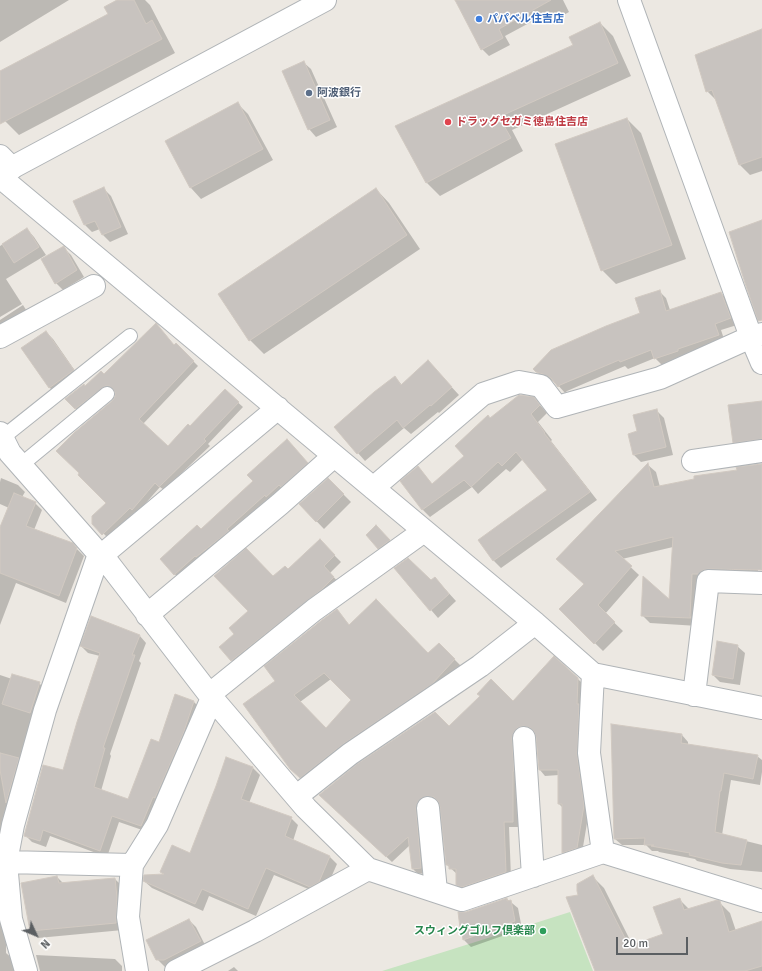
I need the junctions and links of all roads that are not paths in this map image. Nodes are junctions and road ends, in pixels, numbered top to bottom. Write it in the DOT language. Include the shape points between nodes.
graph roads {
  1 [pos="325,0"];
  2 [pos="629,0"];
  3 [pos="3,169"];
  4 [pos="94,286"];
  5 [pos="130,336"];
  6 [pos="756,336"];
  7 [pos="0,338"];
  8 [pos="762,363"];
  9 [pos="107,394"];
  10 [pos="278,408"];
  11 [pos="1,438"];
  12 [pos="762,451"];
  13 [pos="334,456"];
  14 [pos="693,461"];
  15 [pos="21,465"];
  16 [pos="373,488"];
  17 [pos="424,530"];
  18 [pos="100,555"];
  19 [pos="762,583"];
  20 [pos="147,615"];
  21 [pos="535,623"];
  22 [pos="593,674"];
  23 [pos="694,695"];
  24 [pos="211,696"];
  25 [pos="762,708"];
  26 [pos="524,738"];
  27 [pos="297,796"];
  28 [pos="428,808"];
  29 [pos="603,852"];
  30 [pos="3,862"];
  31 [pos="132,865"];
  32 [pos="368,869"];
  33 [pos="533,876"];
  34 [pos="436,891"];
  35 [pos="762,901"];
  36 [pos="26,971"];
  37 [pos="137,971"];
  38 [pos="176,971"];
  1 -- 3 [label="street"];
  2 -- 6 [label="street"];
  3 -- 10 [label="street"];
  4 -- 7 [label="street"];
  5 -- 11 [label="lane"];
  6 -- 8 [label="street"];
  6 -- 16 [label="street" via="660,378 557,407 541,386 534,384 519,382 484,394"];
  9 -- 15 [label="lane"];
  10 -- 13 [label="street"];
  10 -- 18 [label="street"];
  11 -- 15 [label="street"];
  12 -- 14 [label="street"];
  13 -- 16 [label="street"];
  13 -- 20 [label="street"];
  15 -- 18 [label="street"];
  16 -- 17 [label="street"];
  17 -- 21 [label="street"];
  17 -- 24 [label="street" via="314,610"];
  18 -- 20 [label="street"];
  18 -- 30 [label="street" via="45,710"];
  19 -- 23 [label="street" via="708,582"];
  20 -- 24 [label="street"];
  21 -- 22 [label="street"];
  21 -- 27 [label="street" via="480,666 350,754"];
  22 -- 23 [label="street"];
  22 -- 29 [label="street" via="589,753"];
  23 -- 25 [label="street"];
  24 -- 27 [label="street"];
  24 -- 31 [label="street" via="157,825"];
  26 -- 33 [label="street"];
  27 -- 32 [label="street"];
  28 -- 34 [label="street"];
  29 -- 33 [label="street"];
  29 -- 35 [label="street"];
  30 -- 31 [label="street"];
  30 -- 36 [label="street" via="11,919"];
  31 -- 37 [label="street" via="128,917"];
  32 -- 34 [label="street"];
  32 -- 38 [label="street"];
  33 -- 34 [label="street" via="462,900"];
}
